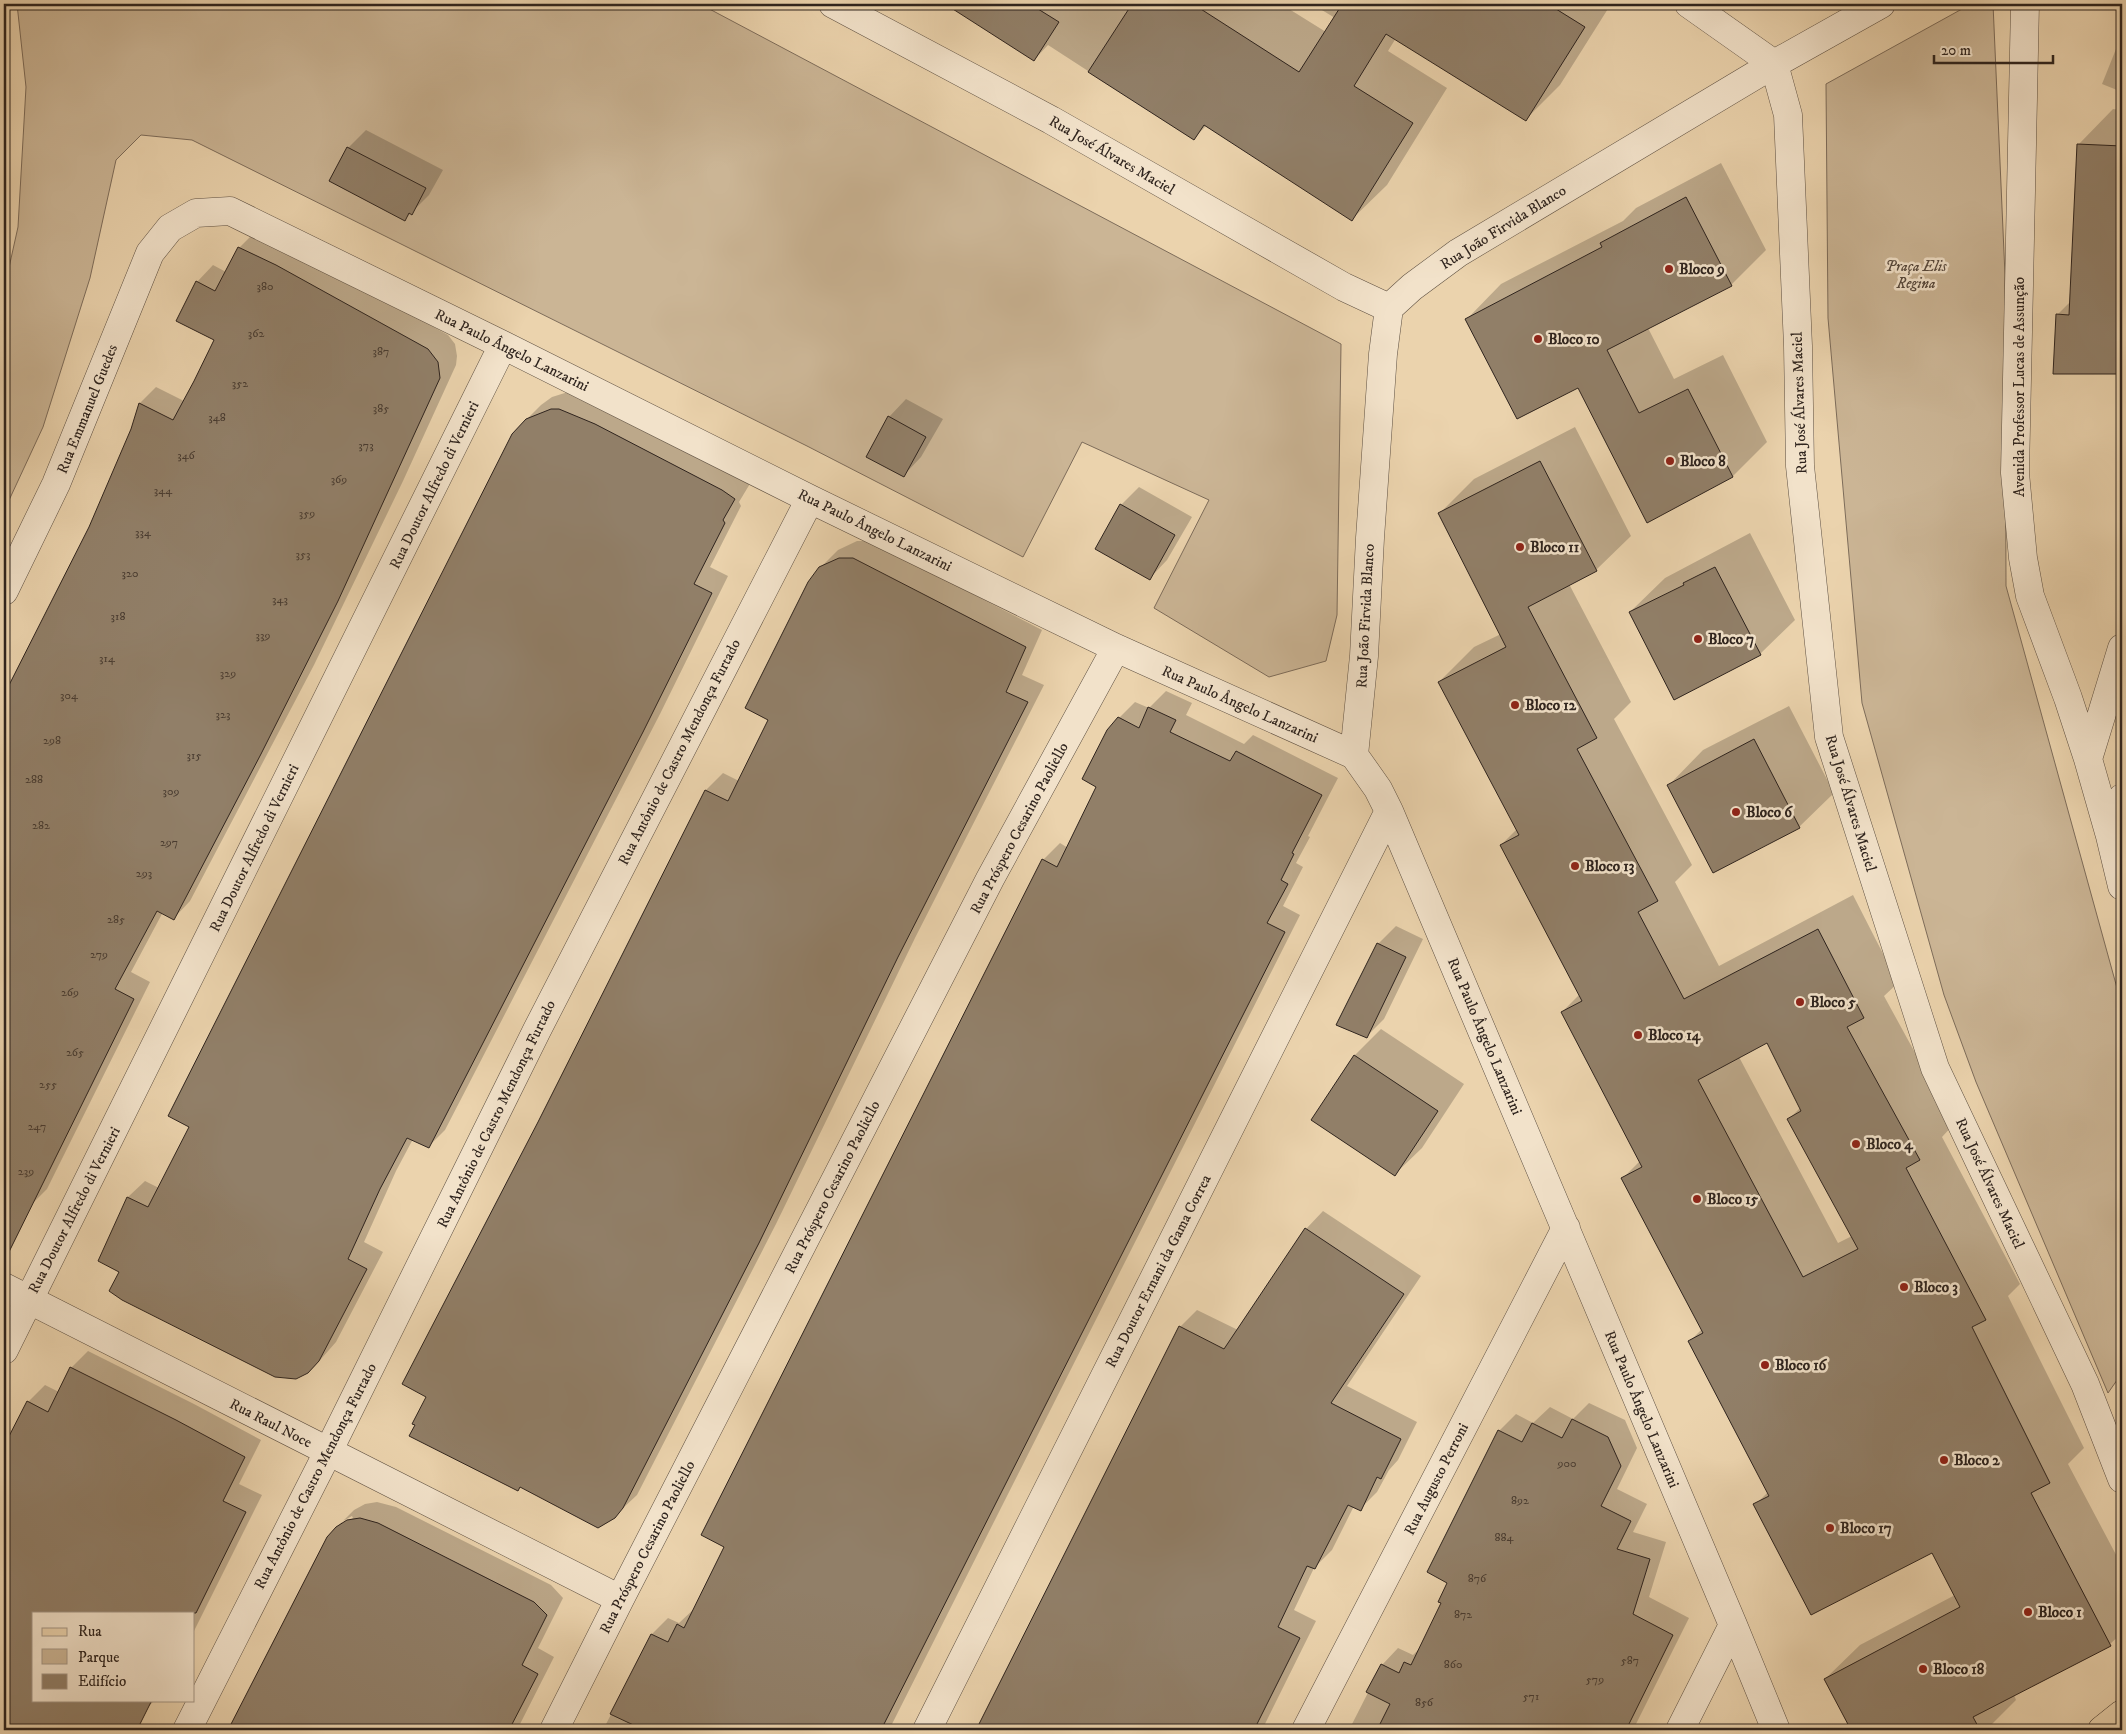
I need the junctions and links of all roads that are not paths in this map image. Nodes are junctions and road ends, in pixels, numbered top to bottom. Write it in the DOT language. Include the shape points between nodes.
graph roads {
  1 [pos="833,4"];
  2 [pos="1689,4"];
  3 [pos="1881,4"];
  4 [pos="2025,4"];
  5 [pos="1774,64"];
  6 [pos="170,228"];
  7 [pos="1389,308"];
  8 [pos="503,345"];
  9 [pos="810,499"];
  10 [pos="4,591"];
  11 [pos="1116,648"];
  12 [pos="2122,648"];
  13 [pos="1354,755"];
  14 [pos="2088,759"];
  15 [pos="2122,798"];
  16 [pos="1389,811"];
  17 [pos="2110,836"];
  18 [pos="2122,886"];
  19 [pos="1566,1228"];
  20 [pos="4,1287"];
  21 [pos="29,1300"];
  22 [pos="4,1350"];
  23 [pos="328,1452"];
  24 [pos="2122,1474"];
  25 [pos="620,1599"];
  26 [pos="1734,1625"];
  27 [pos="2122,1714"];
  28 [pos="187,1730"];
  29 [pos="554,1730"];
  30 [pos="927,1730"];
  31 [pos="1306,1730"];
  32 [pos="1680,1730"];
  33 [pos="1776,1730"];
  34 [pos="2102,1730"];
  1 -- 7 [label="street, Rua José Álvares Maciel" via="1051,120 1344,287"];
  2 -- 5 [label="street"];
  3 -- 5 [label="street, Rua João Firvida Blanco"];
  4 -- 14 [label="street, Avenida Professor Lucas de Assunção" via="2015,474 2030,596"];
  5 -- 7 [label="street, Rua João Firvida Blanco" via="1458,252"];
  5 -- 24 [label="street, Rua José Álvares Maciel" via="1788,115 1800,466 1829,736 1935,1068 2086,1384"];
  6 -- 8 [label="street, Rua Paulo Ângelo Lanzarini" via="196,213 230,211"];
  6 -- 10 [label="street, Rua Emmanuel Guedes" via="150,253 56,484"];
  7 -- 13 [label="street, Rua João Firvida Blanco"];
  8 -- 9 [label="street, Rua Paulo Ângelo Lanzarini"];
  8 -- 21 [label="street, Rua Doutor Alfredo di Vernieri"];
  9 -- 11 [label="street, Rua Paulo Ângelo Lanzarini"];
  9 -- 23 [label="street, Rua Antônio de Castro Mendonça Furtado" via="537,1030"];
  11 -- 13 [label="street, Rua Paulo Ângelo Lanzarini"];
  11 -- 25 [label="street, Rua Próspero Cesarino Paoliello" via="990,879"];
  12 -- 14 [label="street"];
  13 -- 16 [label="street, Rua Paulo Ângelo Lanzarini"];
  14 -- 17 [label="street, Avenida Professor Lucas de Assunção"];
  15 -- 17 [label="street"];
  16 -- 19 [label="street, Rua Paulo Ângelo Lanzarini"];
  16 -- 30 [label="street, Rua Doutor Ernani da Gama Correa"];
  17 -- 18 [label="street, Avenida Professor Lucas de Assunção"];
  19 -- 26 [label="street, Rua Paulo Ângelo Lanzarini"];
  19 -- 31 [label="street, Rua Augusto Perroni"];
  20 -- 21 [label="street, Rua Raul Noce"];
  21 -- 22 [label="street, Rua Doutor Alfredo di Vernieri"];
  21 -- 23 [label="street, Rua Raul Noce"];
  23 -- 25 [label="street, Rua Raul Noce"];
  23 -- 28 [label="street, Rua Antônio de Castro Mendonça Furtado"];
  25 -- 29 [label="street, Rua Próspero Cesarino Paoliello"];
  26 -- 32 [label="street"];
  26 -- 33 [label="street, Rua Paulo Ângelo Lanzarini"];
  27 -- 34 [label="main road"];
}
